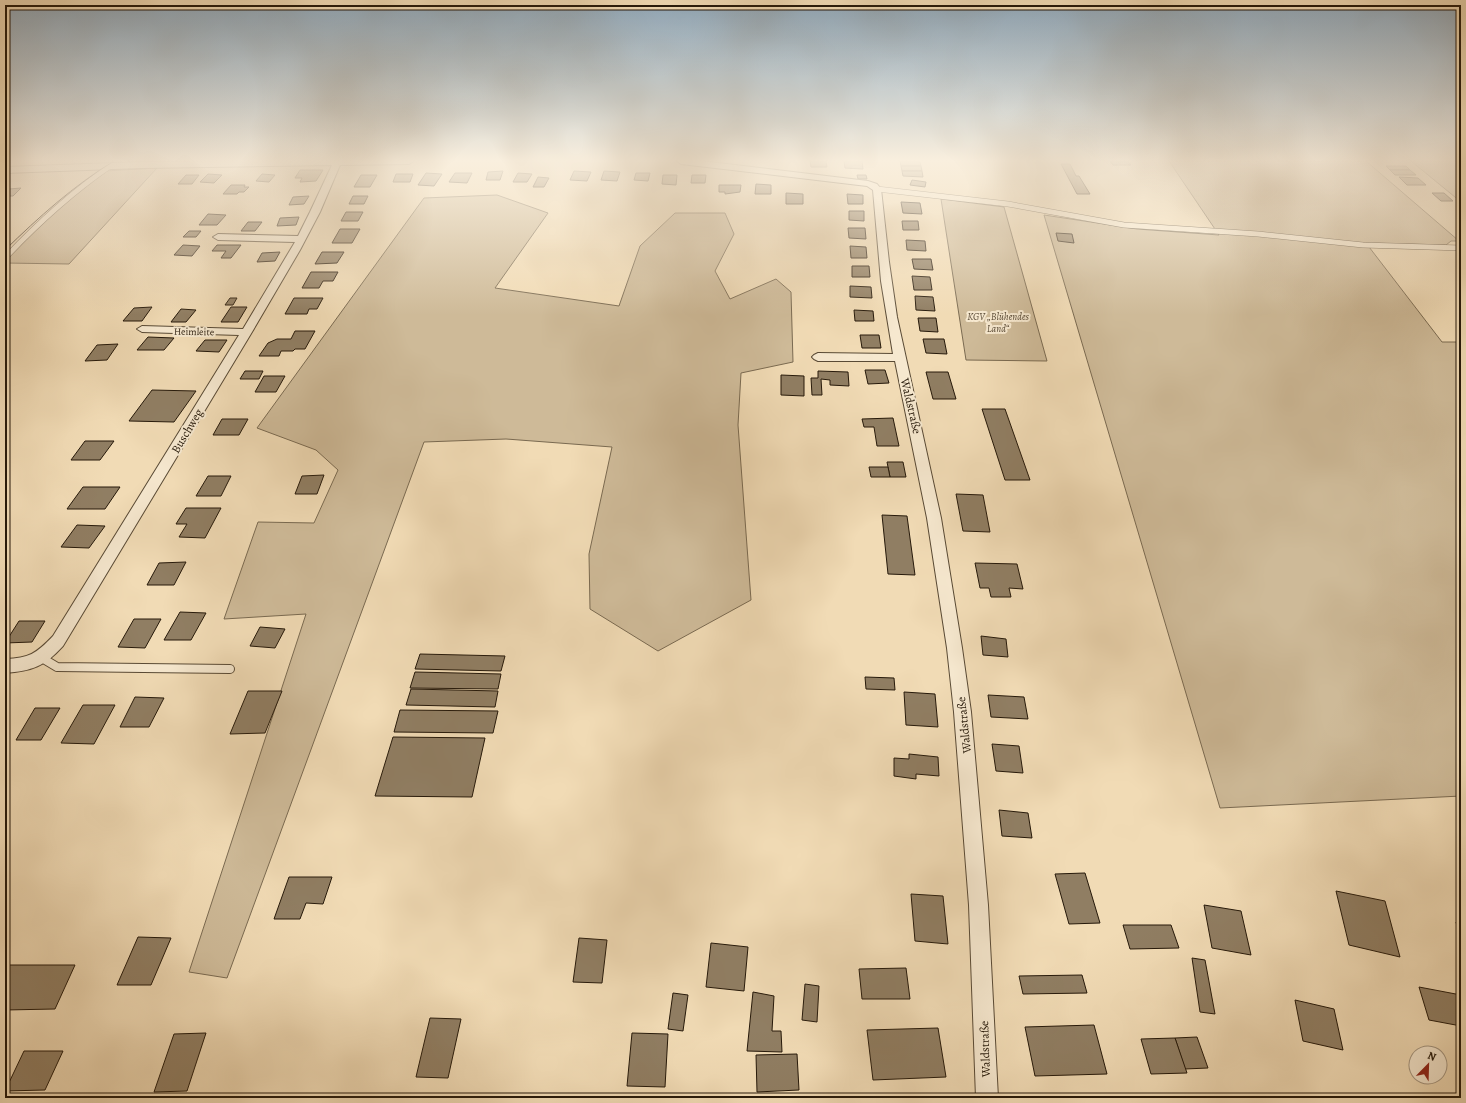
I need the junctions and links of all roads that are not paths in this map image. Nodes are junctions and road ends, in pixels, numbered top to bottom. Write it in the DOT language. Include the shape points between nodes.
graph roads {
  1 [pos="49,212"];
  2 [pos="313,212"];
  3 [pos="879,212"];
  4 [pos="1055,212"];
  5 [pos="218,237"];
  6 [pos="301,239"];
  7 [pos="1461,248"];
  8 [pos="5,258"];
  9 [pos="142,329"];
  10 [pos="246,332"];
  11 [pos="818,358"];
  12 [pos="900,358"];
  13 [pos="42,658"];
  14 [pos="5,666"];
  15 [pos="230,669"];
  16 [pos="987,1098"];
  1 -- 8 [label="lane"];
  2 -- 6 [label="street, Buschweg"];
  3 -- 12 [label="street, Waldstraße" via="889,302"];
  4 -- 7 [label="lane" via="1124,225 1258,234 1364,245"];
  5 -- 6 [label="street"];
  6 -- 10 [label="street, Buschweg"];
  9 -- 10 [label="street, Heimleite"];
  10 -- 13 [label="street, Buschweg" via="58,641"];
  11 -- 12 [label="street"];
  12 -- 16 [label="street, Waldstraße" via="931,501 959,678 980,925"];
  13 -- 14 [label="street, Buschweg" via="23,665"];
  13 -- 15 [label="lane" via="57,667"];
}
